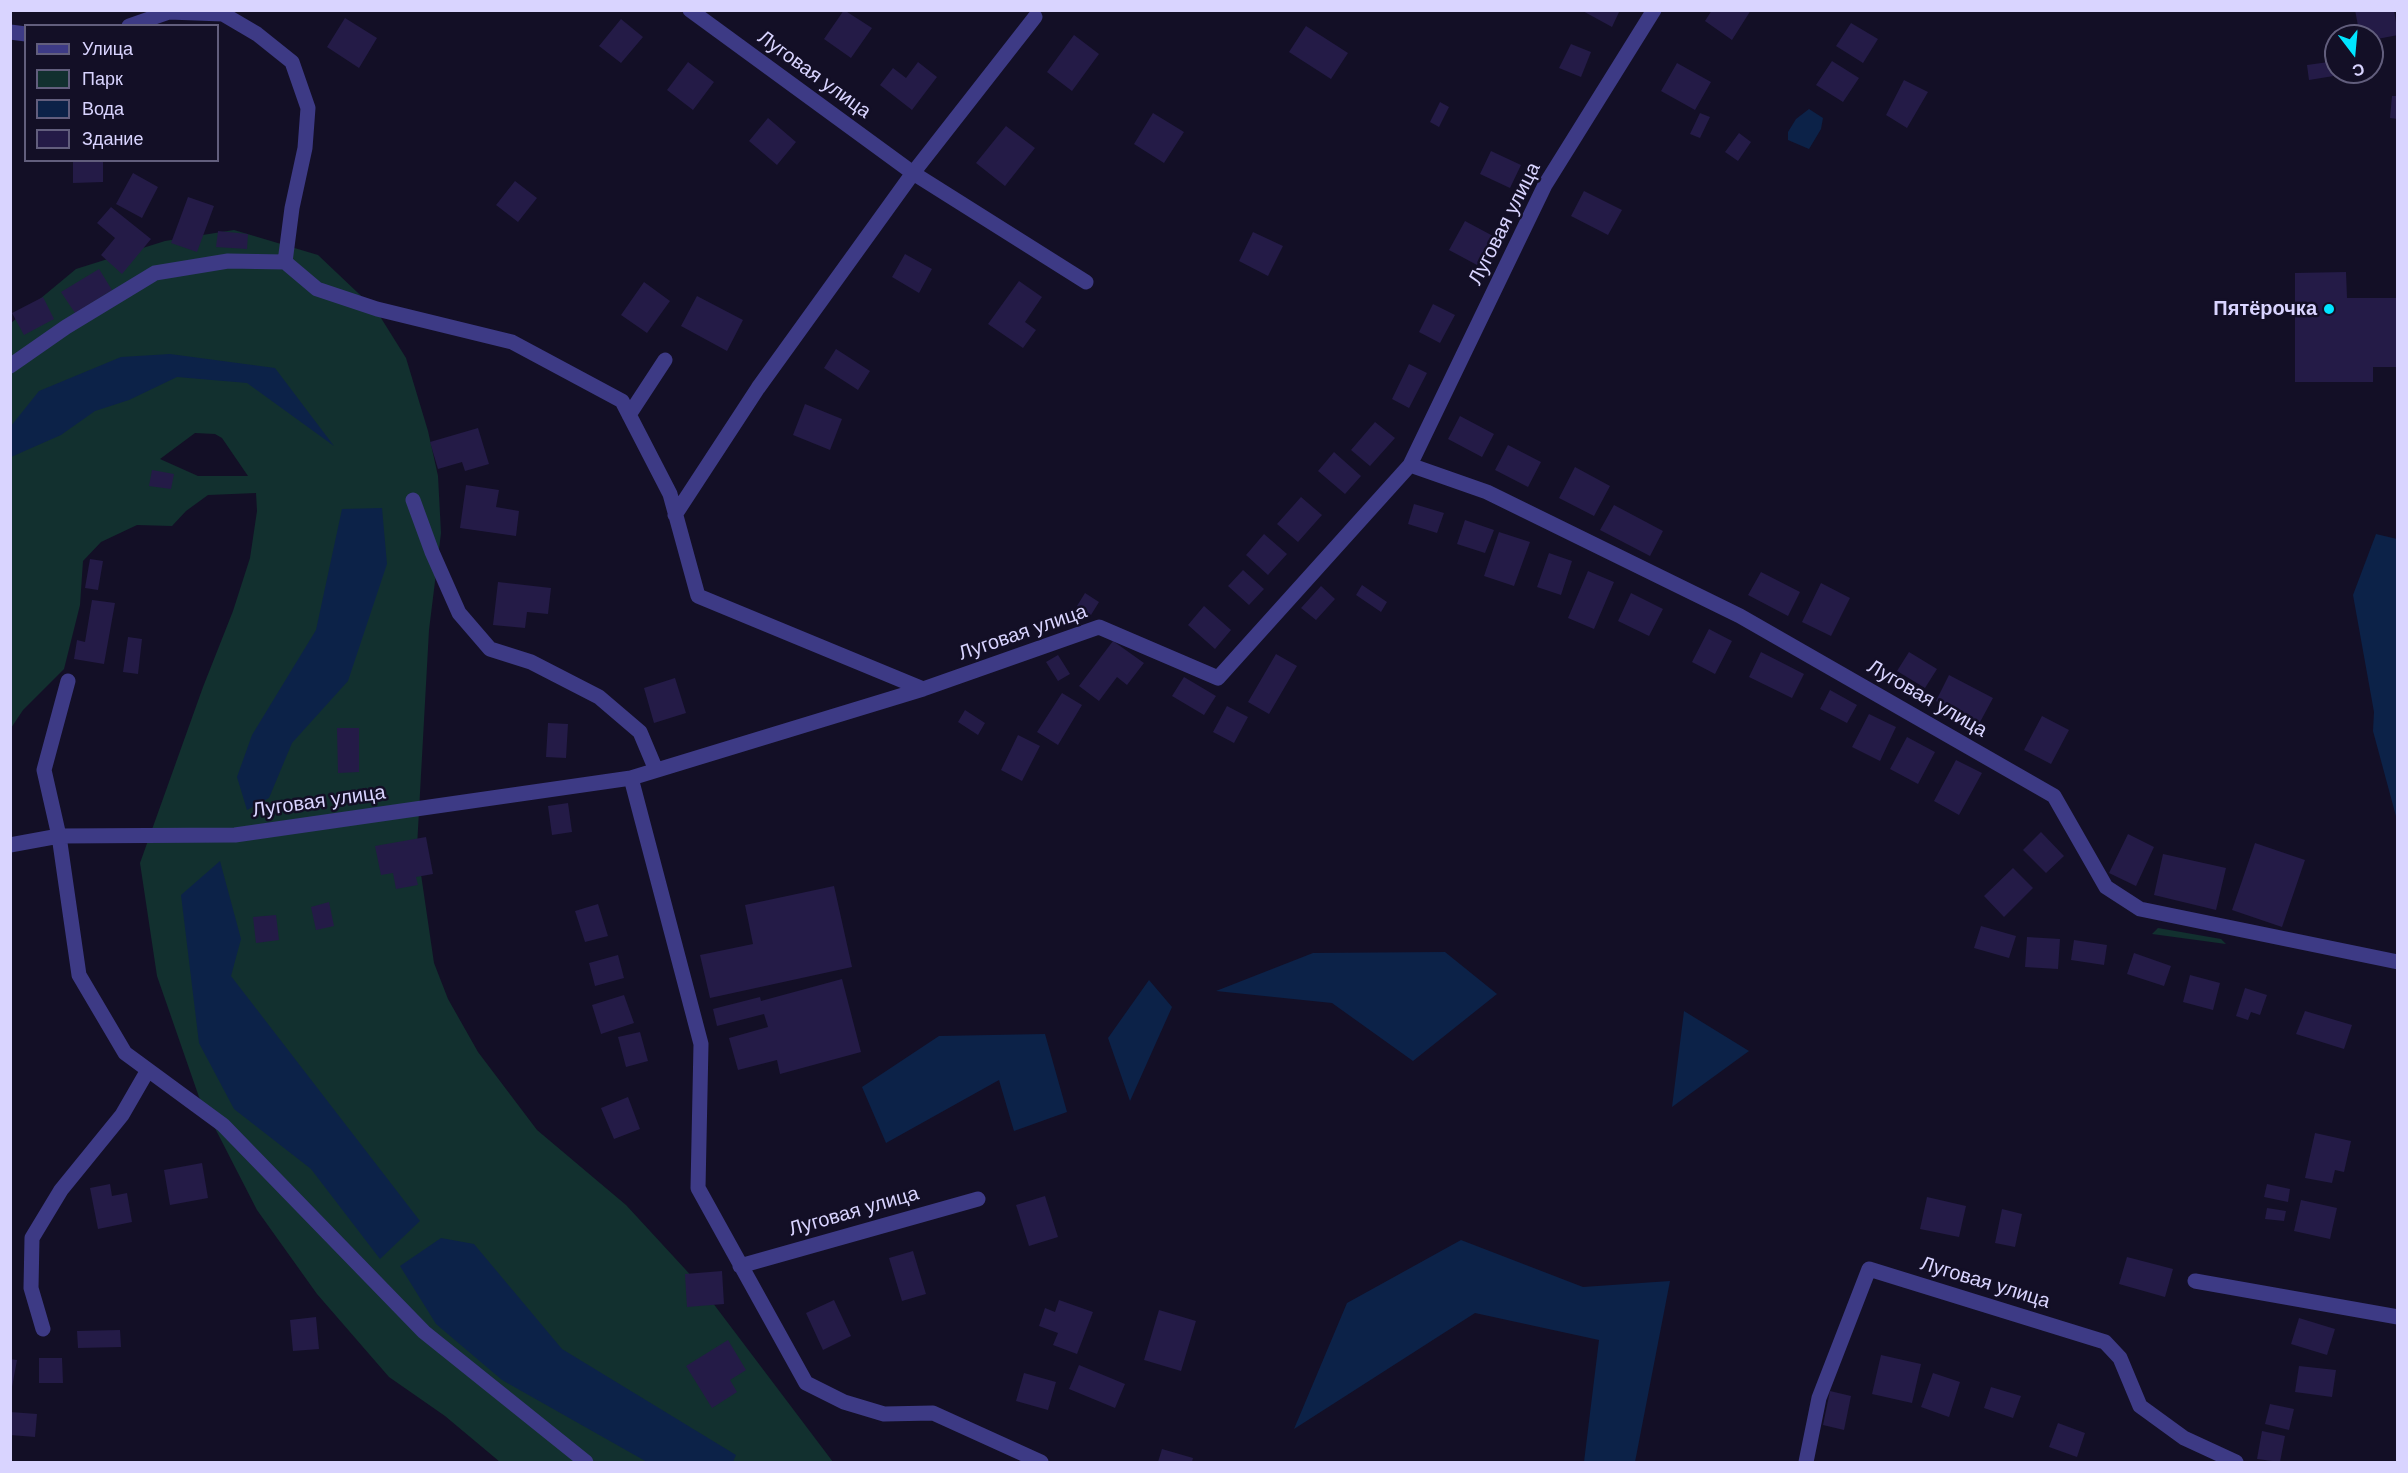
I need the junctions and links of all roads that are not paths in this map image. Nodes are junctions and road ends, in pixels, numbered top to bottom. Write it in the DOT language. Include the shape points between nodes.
graph roads {
  1 [pos="690,10"];
  2 [pos="1654,10"];
  3 [pos="1035,17"];
  4 [pos="135,24"];
  5 [pos="913,173"];
  6 [pos="285,262"];
  7 [pos="1086,282"];
  8 [pos="665,360"];
  9 [pos="10,366"];
  10 [pos="629,414"];
  11 [pos="1410,465"];
  12 [pos="412,500"];
  13 [pos="675,515"];
  14 [pos="68,681"];
  15 [pos="922,689"];
  16 [pos="656,771"];
  17 [pos="631,778"];
  18 [pos="59,836"];
  19 [pos="10,845"];
  20 [pos="2397,962"];
  21 [pos="148,1070"];
  22 [pos="978,1199"];
  23 [pos="741,1266"];
  24 [pos="2195,1281"];
  25 [pos="2397,1317"];
  26 [pos="43,1329"];
  27 [pos="586,1462"];
  28 [pos="1041,1462"];
  29 [pos="1806,1462"];
  30 [pos="2236,1462"];
  1 -- 5 [label="street, Луговая улица"];
  2 -- 11 [label="street, Луговая улица" via="1545,185"];
  3 -- 5 [label="street"];
  4 -- 6 [label="street" via="169,12 223,14 292,62 308,108"];
  5 -- 7 [label="street, Луговая улица"];
  5 -- 13 [label="street" via="758,388"];
  6 -- 9 [label="street" via="228,261 155,273"];
  6 -- 10 [label="street" via="317,289 377,309 512,342 622,401"];
  8 -- 10 [label="street"];
  10 -- 13 [label="street" via="670,494"];
  11 -- 15 [label="street, Луговая улица" via="1218,678 1099,627"];
  11 -- 20 [label="street, Луговая улица" via="1487,492 1740,616 2054,796 2106,887 2140,909"];
  12 -- 16 [label="street" via="459,613 490,649 531,662 600,697 640,732"];
  13 -- 15 [label="street" via="698,596"];
  14 -- 18 [label="street" via="44,770"];
  15 -- 16 [label="street, Луговая улица"];
  16 -- 17 [label="street, Луговая улица"];
  17 -- 18 [label="street, Луговая улица" via="235,835"];
  17 -- 23 [label="street" via="701,1044 698,1188"];
  18 -- 19 [label="street, Луговая улица"];
  18 -- 21 [label="street" via="79,975 125,1053"];
  21 -- 26 [label="street" via="122,1114 62,1190 32,1238 31,1288"];
  21 -- 27 [label="street" via="223,1125 424,1332"];
  22 -- 23 [label="street, Луговая улица"];
  23 -- 28 [label="street" via="806,1383 844,1402 884,1414 933,1413"];
  24 -- 25 [label="street"];
  29 -- 30 [label="street, Луговая улица" via="1819,1398 1869,1269 2105,1342 2120,1358 2140,1406 2184,1438"];
}
